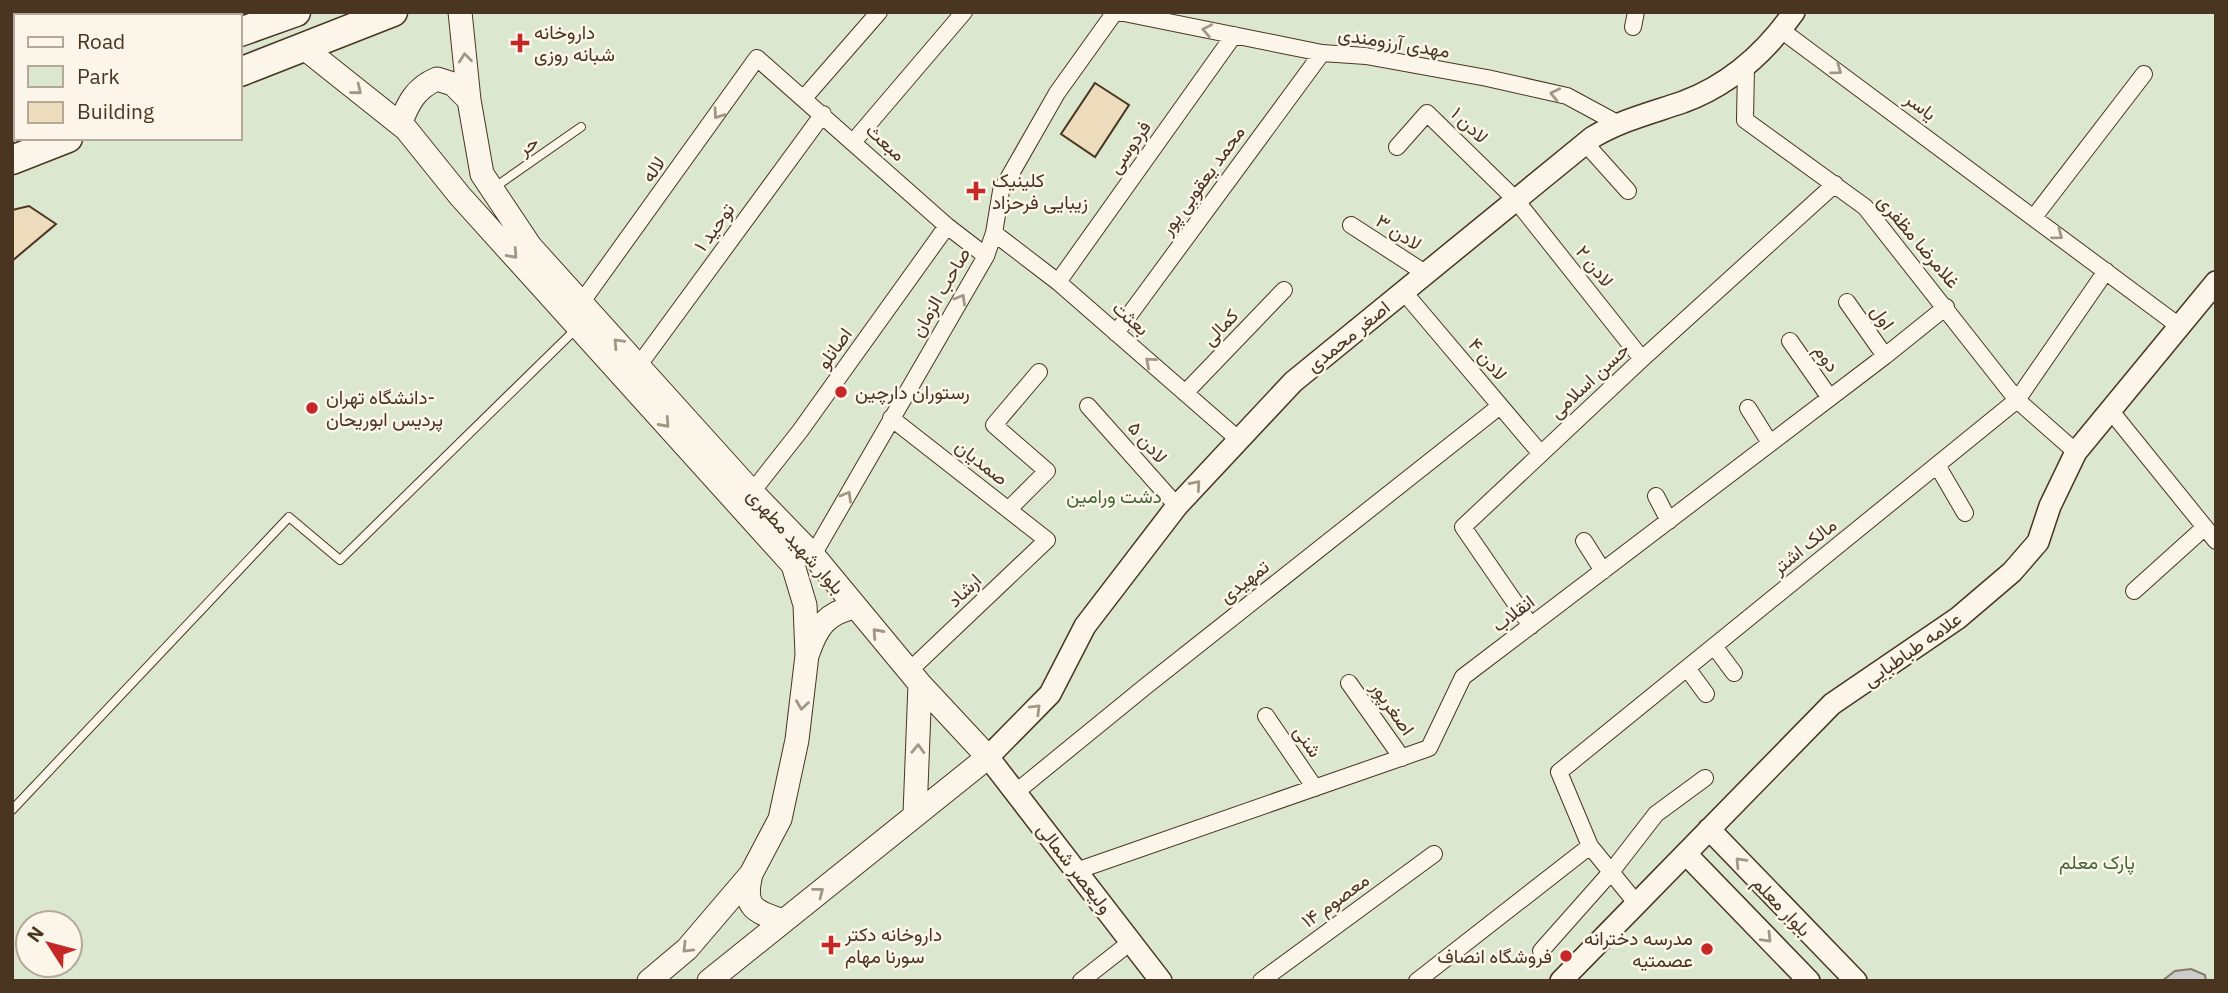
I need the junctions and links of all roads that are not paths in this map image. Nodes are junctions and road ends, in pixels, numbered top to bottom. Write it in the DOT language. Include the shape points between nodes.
graph roads {
  1 [pos="296,12"];
  2 [pos="393,12"];
  3 [pos="460,12"];
  4 [pos="879,12"];
  5 [pos="964,12"];
  6 [pos="1117,12"];
  7 [pos="1794,12"];
  8 [pos="1781,30"];
  9 [pos="242,31"];
  10 [pos="1234,35"];
  11 [pos="303,47"];
  12 [pos="1322,52"];
  13 [pos="758,58"];
  14 [pos="1746,66"];
  15 [pos="242,71"];
  16 [pos="2144,74"];
  17 [pos="804,98"];
  18 [pos="469,100"];
  19 [pos="823,114"];
  20 [pos="1617,123"];
  21 [pos="400,124"];
  22 [pos="581,127"];
  23 [pos="63,140"];
  24 [pos="854,141"];
  25 [pos="1585,143"];
  26 [pos="1397,147"];
  27 [pos="12,160"];
  28 [pos="1835,184"];
  29 [pos="492,190"];
  30 [pos="1628,191"];
  31 [pos="1515,199"];
  32 [pos="2034,217"];
  33 [pos="1351,225"];
  34 [pos="947,226"];
  35 [pos="994,233"];
  36 [pos="986,256"];
  37 [pos="2106,271"];
  38 [pos="1425,273"];
  39 [pos="1058,282"];
  40 [pos="2216,282"];
  41 [pos="1284,290"];
  42 [pos="1403,291"];
  43 [pos="1847,302"];
  44 [pos="581,303"];
  45 [pos="1946,307"];
  46 [pos="579,326"];
  47 [pos="2179,326"];
  48 [pos="1116,333"];
  49 [pos="1790,341"];
  50 [pos="1885,356"];
  51 [pos="1642,359"];
  52 [pos="639,365"];
  53 [pos="1039,372"];
  54 [pos="1185,393"];
  55 [pos="1830,398"];
  56 [pos="2017,400"];
  57 [pos="1088,406"];
  58 [pos="1500,406"];
  59 [pos="1748,408"];
  60 [pos="2110,410"];
  61 [pos="891,418"];
  62 [pos="1238,439"];
  63 [pos="1770,443"];
  64 [pos="2076,452"];
  65 [pos="1541,454"];
  66 [pos="1937,465"];
  67 [pos="752,492"];
  68 [pos="1656,496"];
  69 [pos="1177,506"];
  70 [pos="1009,509"];
  71 [pos="1965,513"];
  72 [pos="1669,521"];
  73 [pos="2205,527"];
  74 [pos="1046,540"];
  75 [pos="1584,541"];
  76 [pos="2216,541"];
  77 [pos="813,555"];
  78 [pos="1603,571"];
  79 [pos="2134,591"];
  80 [pos="855,607"];
  81 [pos="1531,626"];
  82 [pos="1714,646"];
  83 [pos="807,655"];
  84 [pos="1687,668"];
  85 [pos="1734,673"];
  86 [pos="915,677"];
  87 [pos="1349,683"];
  88 [pos="1706,694"];
  89 [pos="1266,716"];
  90 [pos="988,757"];
  91 [pos="1402,758"];
  92 [pos="1705,778"];
  93 [pos="1315,788"];
  94 [pos="1016,792"];
  95 [pos="12,810"];
  96 [pos="915,814"];
  97 [pos="1709,829"];
  98 [pos="1590,846"];
  99 [pos="1433,854"];
  100 [pos="1686,854"];
  101 [pos="1076,871"];
  102 [pos="1611,872"];
  103 [pos="751,874"];
  104 [pos="1637,904"];
  105 [pos="720,911"];
  106 [pos="783,920"];
  107 [pos="1132,941"];
  108 [pos="748,949"];
  109 [pos="1541,951"];
  110 [pos="649,981"];
  111 [pos="709,981"];
  112 [pos="1081,981"];
  113 [pos="1161,981"];
  114 [pos="1261,981"];
  115 [pos="1417,981"];
  116 [pos="1561,981"];
  117 [pos="1809,981"];
  118 [pos="1856,981"];
  1 -- 9 [label="highway"];
  2 -- 11 [label="highway"];
  18 -- 3 [label="main road, بلوار شهید مطهری, one-way"];
  4 -- 17 [label="street"];
  5 -- 24 [label="street"];
  10 -- 6 [label="street, مهدی آرزومندی, one-way"];
  6 -- 35 [label="street, صاحب الزمان" via="1057,93 1001,191"];
  7 -- 8 [label="street, اصغر محمدی"];
  8 -- 14 [label="street, اصغر محمدی"];
  8 -- 32 [label="street, یاسر, one-way"];
  10 -- 12 [label="street, مهدی آرزومندی"];
  10 -- 39 [label="street, فردوسی"];
  11 -- 15 [label="highway"];
  11 -- 21 [label="main road, بلوار شهید مطهری, one-way"];
  20 -- 12 [label="street, مهدی آرزومندی, one-way" via="1567,96 1393,61"];
  12 -- 48 [label="street, محمد یعقوبی پور"];
  13 -- 17 [label="street, مبعث"];
  13 -- 44 [label="street, لاله, one-way"];
  14 -- 20 [label="street, اصغر محمدی" via="1685,101"];
  14 -- 28 [label="street, غلامرضا مظفری" via="1745,120"];
  16 -- 32 [label="street"];
  17 -- 19 [label="street, مبعث"];
  18 -- 21 [label="main road" via="453,85 436,79 419,88"];
  18 -- 29 [label="main road, بلوار شهید مطهری" via="482,174"];
  19 -- 24 [label="street, مبعث"];
  19 -- 52 [label="street, توحید ۱"];
  20 -- 25 [label="street, اصغر محمدی"];
  21 -- 46 [label="main road, بلوار شهید مطهری, one-way"];
  22 -- 29 [label="lane, حر"];
  23 -- 27 [label="highway"];
  24 -- 34 [label="street, مبعث"];
  25 -- 30 [label="street"];
  25 -- 31 [label="street, اصغر محمدی"];
  26 -- 31 [label="street, لادن ۱" via="1427,113"];
  28 -- 45 [label="street, غلامرضا مظفری" via="1865,207"];
  28 -- 51 [label="street, حسن اسلامی"];
  29 -- 44 [label="main road, بلوار شهید مطهری" via="530,246"];
  31 -- 38 [label="street, اصغر محمدی"];
  31 -- 51 [label="street, لادن ۲"];
  32 -- 37 [label="street, یاسر, one-way"];
  33 -- 38 [label="street, لادن ۳"];
  34 -- 36 [label="street, مبعث"];
  34 -- 67 [label="street, اصانلو"];
  35 -- 36 [label="street, صاحب الزمان"];
  35 -- 39 [label="street, بعثت"];
  61 -- 36 [label="street, صاحب الزمان, one-way"];
  37 -- 47 [label="street, یاسر"];
  37 -- 56 [label="street, مالک اشتر"];
  38 -- 42 [label="street, اصغر محمدی"];
  39 -- 48 [label="street, بعثت"];
  40 -- 47 [label="street, علامه طباطبایی"];
  41 -- 54 [label="street, کمالی"];
  42 -- 58 [label="street, لادن ۴"];
  42 -- 62 [label="street, اصغر محمدی" via="1293,382"];
  43 -- 50 [label="street, اول"];
  52 -- 44 [label="main road, بلوار شهید مطهری, one-way"];
  45 -- 50 [label="street, انقلاب"];
  45 -- 56 [label="street, غلامرضا مظفری"];
  46 -- 83 [label="main road, بلوار شهید مطهری, one-way" via="793,565 805,606"];
  46 -- 95 [label="lane" via="340,560 289,517"];
  47 -- 60 [label="street, علامه طباطبایی"];
  54 -- 48 [label="street, بعثت, one-way"];
  49 -- 55 [label="street, دوم"];
  50 -- 55 [label="street, انقلاب"];
  51 -- 65 [label="street, حسن اسلامی"];
  52 -- 67 [label="main road, بلوار شهید مطهری"];
  53 -- 70 [label="street" via="994,425 1046,471"];
  54 -- 62 [label="street, بعثت"];
  55 -- 63 [label="street, انقلاب"];
  56 -- 64 [label="street, غلامرضا مظفری"];
  56 -- 66 [label="street, مالک اشتر"];
  57 -- 69 [label="street, لادن ۵"];
  58 -- 65 [label="street, لادن ۴"];
  58 -- 94 [label="street, تمهیدی"];
  59 -- 63 [label="street"];
  60 -- 64 [label="street, علامه طباطبایی"];
  60 -- 73 [label="street"];
  61 -- 70 [label="street, صمدیان"];
  77 -- 61 [label="street, صاحب الزمان, one-way"];
  69 -- 62 [label="street, اصغر محمدی, one-way"];
  63 -- 72 [label="street, انقلاب"];
  64 -- 97 [label="street, علامه طباطبایی" via="2038,541 2012,572 1958,618 1832,704"];
  65 -- 81 [label="street, حسن اسلامی" via="1463,527"];
  66 -- 71 [label="street"];
  66 -- 82 [label="street, مالک اشتر"];
  67 -- 77 [label="main road, بلوار شهید مطهری"];
  68 -- 72 [label="street"];
  90 -- 69 [label="street, اصغر محمدی, one-way" via="1050,694 1085,626"];
  70 -- 74 [label="street, صمدیان"];
  72 -- 78 [label="street, انقلاب"];
  73 -- 76 [label="street"];
  73 -- 79 [label="street"];
  74 -- 86 [label="street, ارشاد"];
  75 -- 78 [label="street"];
  77 -- 80 [label="main road, بلوار شهید مطهری"];
  78 -- 81 [label="street, انقلاب"];
  80 -- 83 [label="main road" via="830,616 814,636"];
  86 -- 80 [label="main road, بلوار شهید مطهری, one-way"];
  81 -- 91 [label="street, انقلاب" via="1463,677 1429,748"];
  82 -- 84 [label="street, مالک اشتر"];
  82 -- 85 [label="street"];
  83 -- 103 [label="main road, بلوار شهید مطهری, one-way" via="797,740 780,819"];
  84 -- 88 [label="street"];
  84 -- 98 [label="street, مالک اشتر" via="1559,772"];
  86 -- 90 [label="main road, بلوار شهید مطهری"];
  96 -- 86 [label="main road, one-way"];
  87 -- 91 [label="street, اصغرپور"];
  89 -- 93 [label="street, شنی"];
  90 -- 94 [label="street, ولیعصر شمالی"];
  90 -- 96 [label="main road"];
  91 -- 93 [label="street, انقلاب"];
  92 -- 102 [label="street" via="1656,814"];
  93 -- 101 [label="street, انقلاب"];
  94 -- 101 [label="street, ولیعصر شمالی"];
  106 -- 96 [label="main road, one-way"];
  97 -- 100 [label="street, علامه طباطبایی"];
  118 -- 97 [label="street, بلوار معلم, one-way"];
  98 -- 102 [label="street, مالک اشتر"];
  98 -- 115 [label="street"];
  99 -- 114 [label="street, ۱۴ معصوم"];
  100 -- 104 [label="street, علامه طباطبایی"];
  100 -- 117 [label="street, بلوار معلم, one-way"];
  101 -- 107 [label="street, ولیعصر شمالی"];
  102 -- 104 [label="street, مالک اشتر"];
  102 -- 109 [label="street"];
  103 -- 105 [label="main road, بلوار شهید مطهری"];
  103 -- 106 [label="main road" via="750,905"];
  104 -- 116 [label="street, علامه طباطبایی"];
  105 -- 108 [label="main road" via="743,913 756,926"];
  105 -- 110 [label="main road, بلوار شهید مطهری, one-way" via="687,949"];
  106 -- 108 [label="main road"];
  107 -- 112 [label="street"];
  107 -- 113 [label="street, ولیعصر شمالی"];
  108 -- 111 [label="main road"];
}
